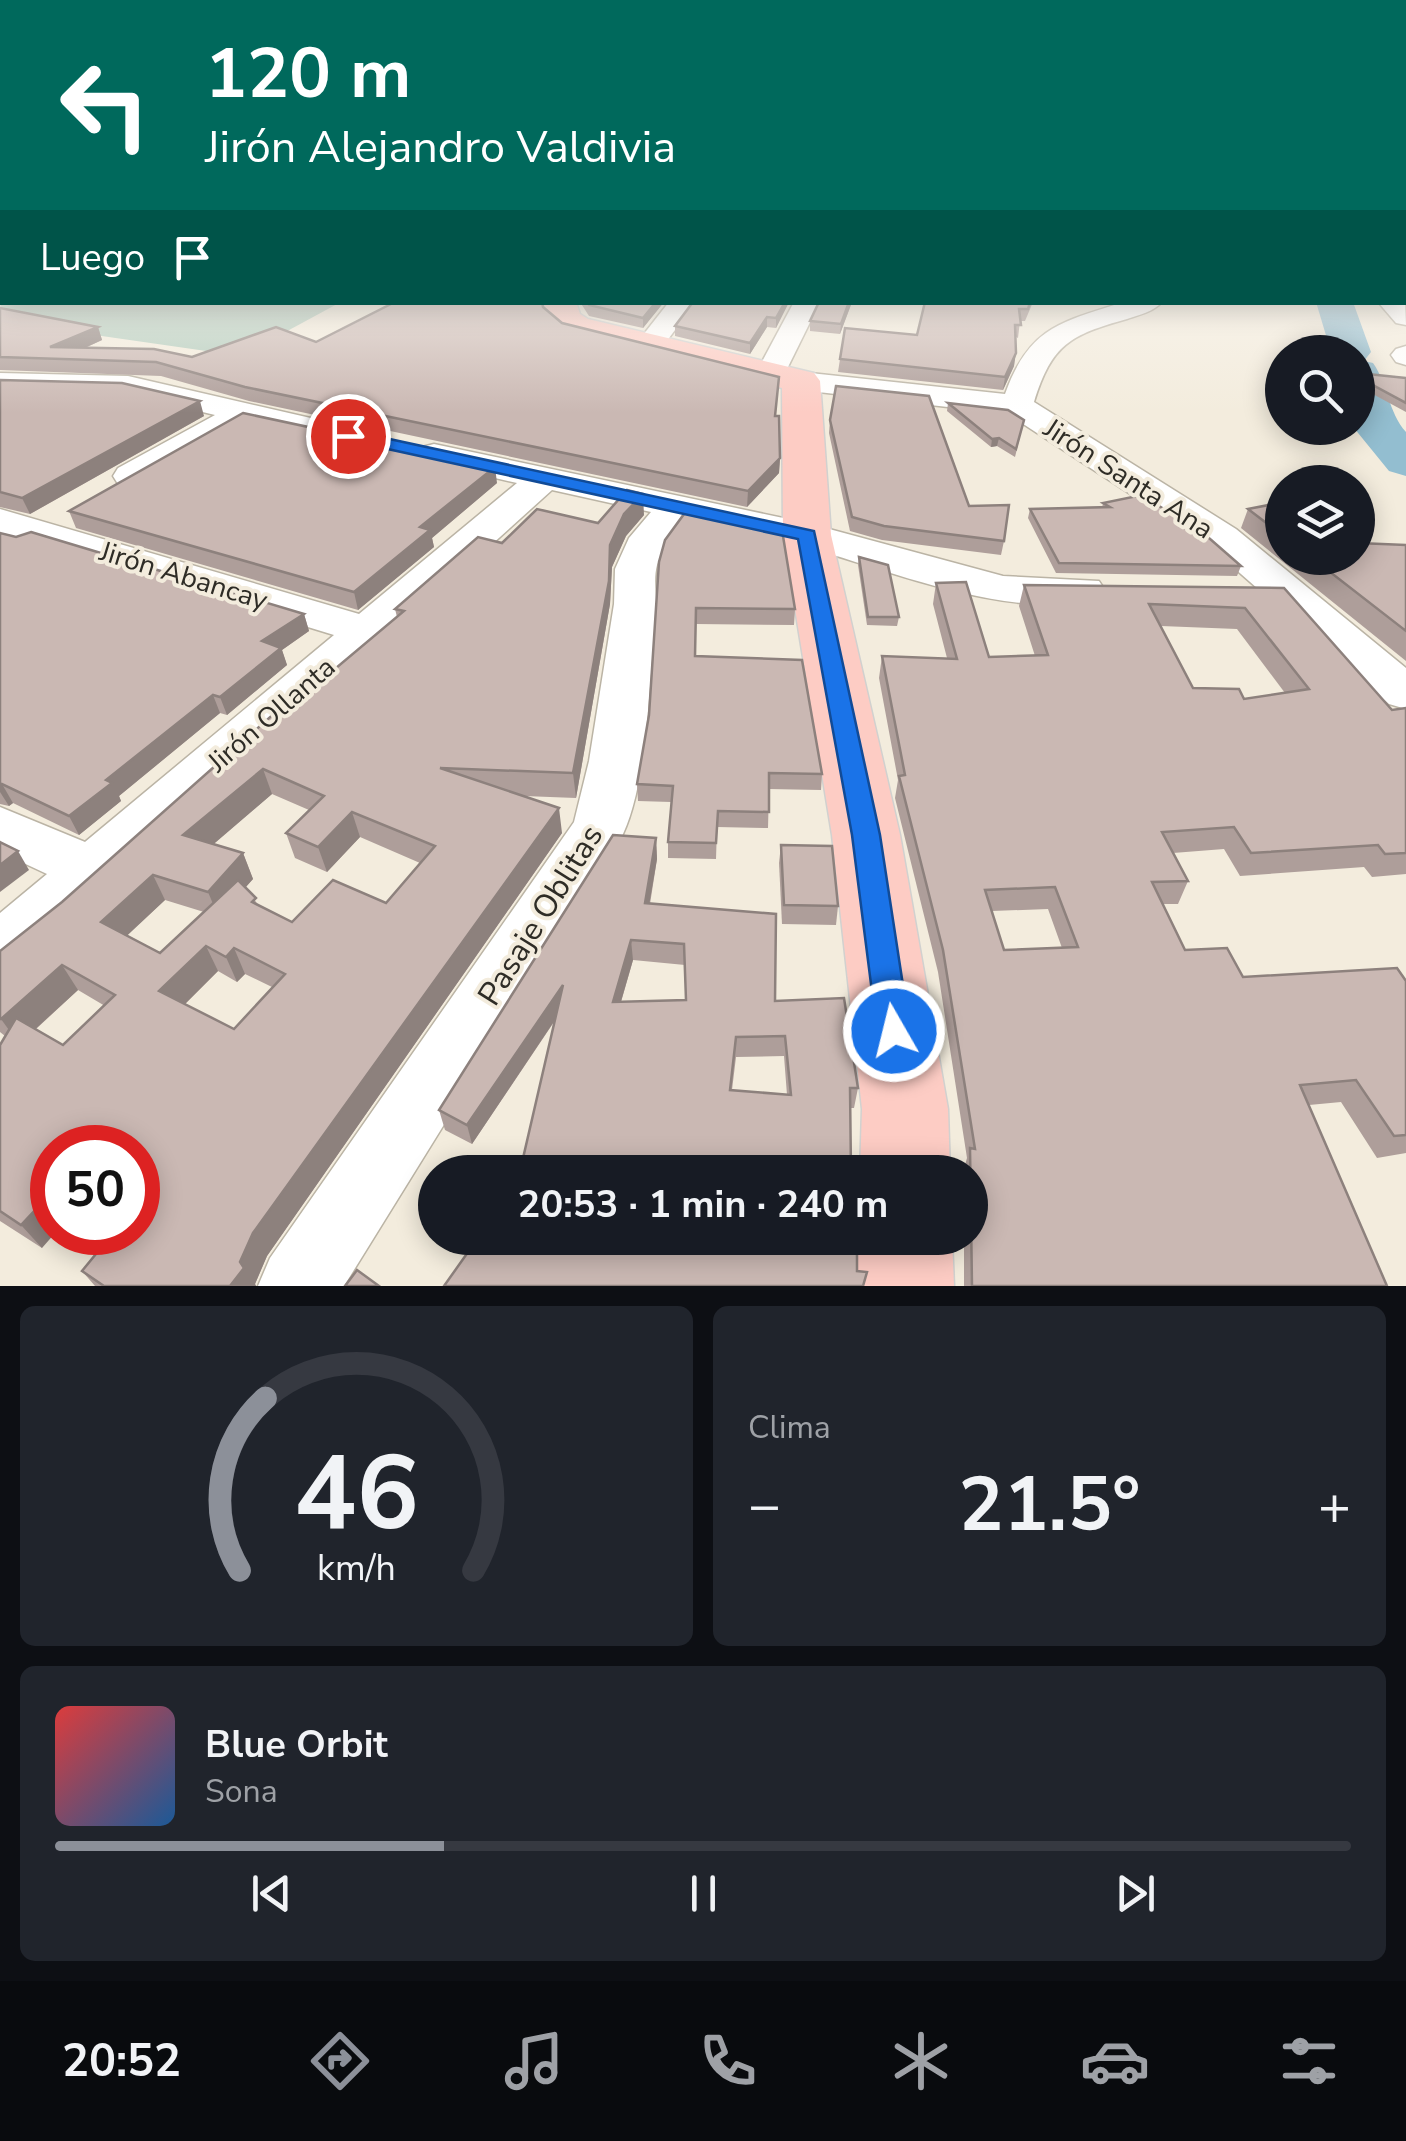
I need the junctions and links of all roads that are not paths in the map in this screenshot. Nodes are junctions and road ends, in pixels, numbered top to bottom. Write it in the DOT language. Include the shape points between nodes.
graph roads {
  1 [pos="561,305"];
  2 [pos="681,305"];
  3 [pos="807,305"];
  4 [pos="1143,305"];
  5 [pos="650,344"];
  6 [pos="786,376"];
  7 [pos="0,382"];
  8 [pos="1017,405"];
  9 [pos="242,412"];
  10 [pos="338,433"];
  11 [pos="396,446"];
  12 [pos="542,479"];
  13 [pos="105,492"];
  14 [pos="678,506"];
  15 [pos="36,521"];
  16 [pos="807,535"];
  17 [pos="0,551"];
  18 [pos="1117,591"];
  19 [pos="1232,592"];
  20 [pos="1290,593"];
  21 [pos="367,631"];
  22 [pos="1406,694"];
  23 [pos="0,828"];
  24 [pos="92,870"];
  25 [pos="0,950"];
  26 [pos="905,1155"];
  27 [pos="905,1255"];
  28 [pos="298,1286"];
  29 [pos="905,1286"];
  1 -- 5 [label="main road" via="576,326"];
  2 -- 5 [label="street"];
  3 -- 6 [label="street"];
  4 -- 8 [label="street" via="1076,322 1038,353"];
  5 -- 6 [label="main road"];
  6 -- 8 [label="street, Jirón Santa Ana"];
  6 -- 16 [label="main road"];
  7 -- 9 [label="street" via="128,385"];
  8 -- 20 [label="street, Jirón Santa Ana" via="1222,537"];
  9 -- 10 [label="street"];
  9 -- 13 [label="street"];
  11 -- 12 [label="street"];
  12 -- 14 [label="street"];
  12 -- 21 [label="street, Jirón Ollanta"];
  14 -- 16 [label="street"];
  14 -- 28 [label="street, Pasaje Oblitas" via="649,538 635,569 615,762 600,827"];
  15 -- 17 [label="street"];
  15 -- 21 [label="street, Jirón Abancay"];
  16 -- 18 [label="street" via="1002,589"];
  16 -- 26 [label="main road" via="866,835 905,1109"];
  19 -- 20 [label="street"];
  20 -- 22 [label="street, Jirón Santa Ana"];
  21 -- 24 [label="street, Jirón Ollanta"];
  23 -- 24 [label="street"];
  24 -- 25 [label="street, Jirón Ollanta"];
  27 -- 29 [label="main road"];
}
